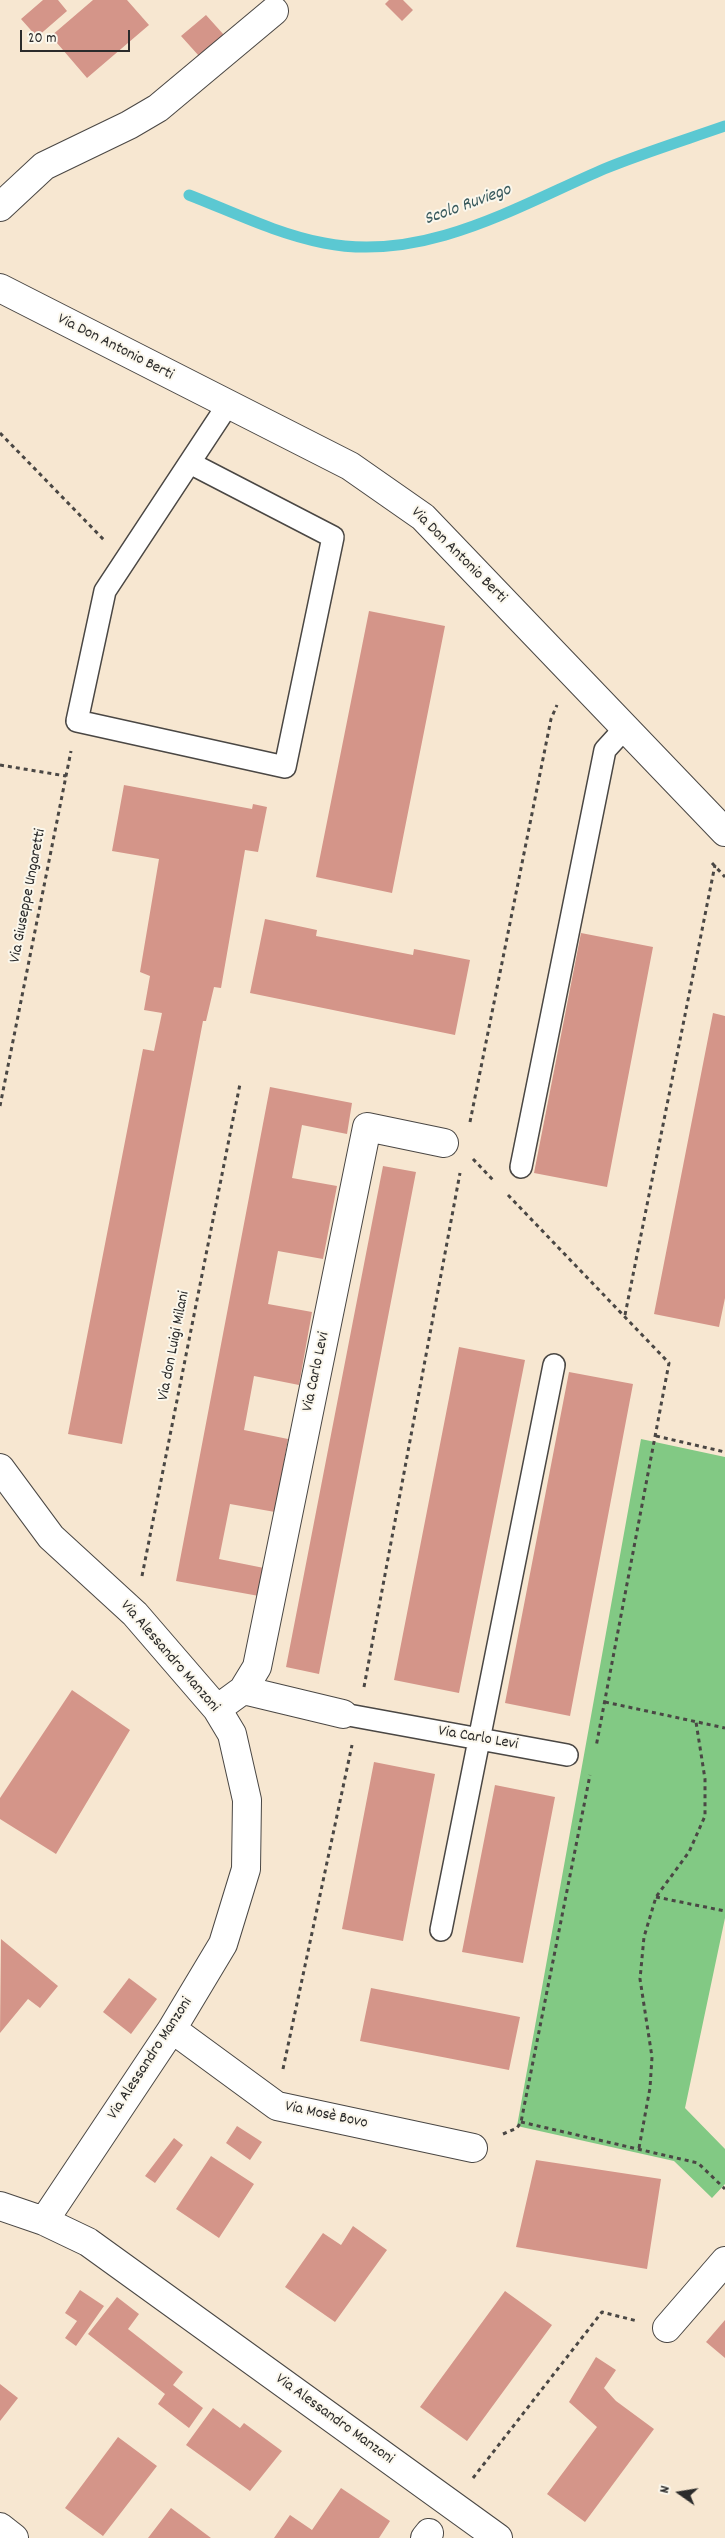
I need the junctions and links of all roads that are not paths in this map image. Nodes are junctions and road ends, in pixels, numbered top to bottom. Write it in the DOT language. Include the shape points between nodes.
graph roads {
  1 [pos="274,11"];
  2 [pos="0,206"];
  3 [pos="0,288"];
  4 [pos="228,406"];
  5 [pos="190,463"];
  6 [pos="625,728"];
  7 [pos="724,831"];
  8 [pos="444,1143"];
  9 [pos="521,1167"];
  10 [pos="554,1365"];
  11 [pos="0,1468"];
  12 [pos="243,1690"];
  13 [pos="217,1709"];
  14 [pos="351,1716"];
  15 [pos="481,1739"];
  16 [pos="567,1755"];
  17 [pos="441,1930"];
  18 [pos="172,2029"];
  19 [pos="473,2148"];
  20 [pos="0,2206"];
  21 [pos="44,2222"];
  22 [pos="725,2261"];
  23 [pos="667,2328"];
  24 [pos="0,2527"];
  25 [pos="14,2538"];
  26 [pos="498,2538"];
  1 -- 2 [label="street" via="158,108 44,166"];
  3 -- 4 [label="street, Via Don Antonio Berti"];
  4 -- 5 [label="lane"];
  4 -- 6 [label="street, Via Don Antonio Berti" via="350,466 422,516"];
  5 -- 5 [label="lane" via="333,537 285,767 77,721 105,591"];
  6 -- 7 [label="street, Via Don Antonio Berti"];
  6 -- 9 [label="lane" via="605,750"];
  8 -- 12 [label="street, Via Carlo Levi" via="367,1127 257,1667"];
  10 -- 15 [label="lane"];
  11 -- 13 [label="street, Via Alessandro Manzoni" via="51,1537 134,1614"];
  12 -- 13 [label="street, Via Carlo Levi"];
  12 -- 14 [label="street, Via Carlo Levi"];
  13 -- 18 [label="street, Via Alessandro Manzoni" via="232,1734 247,1800 246,1869 223,1944"];
  14 -- 15 [label="lane, Via Carlo Levi"];
  15 -- 16 [label="lane, Via Carlo Levi"];
  15 -- 17 [label="lane"];
  18 -- 19 [label="street, Via Mosè Bovo" via="278,2106"];
  18 -- 21 [label="street, Via Alessandro Manzoni"];
  20 -- 21 [label="street, Via Alessandro Manzoni"];
  21 -- 26 [label="street, Via Alessandro Manzoni" via="88,2242"];
  22 -- 23 [label="street"];
  24 -- 25 [label="street"];
}
